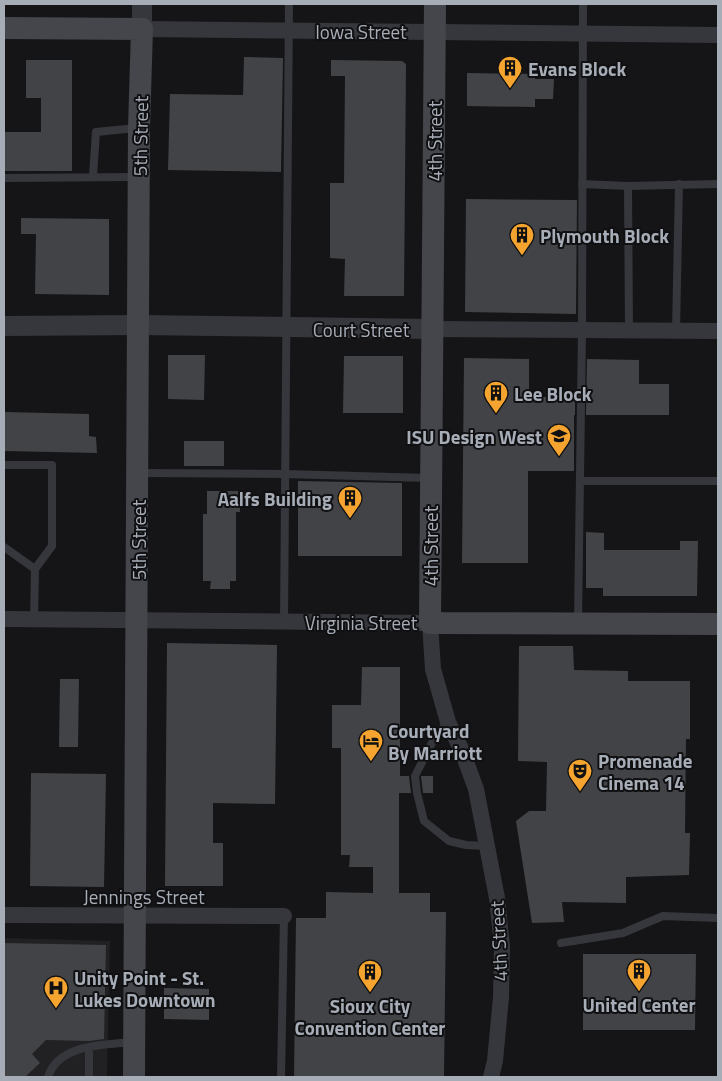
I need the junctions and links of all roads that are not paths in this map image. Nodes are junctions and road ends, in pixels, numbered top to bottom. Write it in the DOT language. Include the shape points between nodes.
graph roads {
  1 [pos="142,4"];
  2 [pos="289,4"];
  3 [pos="435,4"];
  4 [pos="583,4"];
  5 [pos="4,28"];
  6 [pos="142,29"];
  7 [pos="289,30"];
  8 [pos="434,31"];
  9 [pos="582,32"];
  10 [pos="718,35"];
  11 [pos="139,128"];
  12 [pos="93,176"];
  13 [pos="139,177"];
  14 [pos="4,178"];
  15 [pos="582,184"];
  16 [pos="679,184"];
  17 [pos="718,184"];
  18 [pos="628,186"];
  19 [pos="139,325"];
  20 [pos="4,326"];
  21 [pos="286,328"];
  22 [pos="432,329"];
  23 [pos="582,331"];
  24 [pos="629,331"];
  25 [pos="676,331"];
  26 [pos="718,331"];
  27 [pos="4,465"];
  28 [pos="138,473"];
  29 [pos="286,474"];
  30 [pos="430,478"];
  31 [pos="718,480"];
  32 [pos="580,481"];
  33 [pos="4,547"];
  34 [pos="35,569"];
  35 [pos="4,619"];
  36 [pos="34,620"];
  37 [pos="138,620"];
  38 [pos="284,622"];
  39 [pos="430,623"];
  40 [pos="578,623"];
  41 [pos="718,624"];
  42 [pos="448,722"];
  43 [pos="487,846"];
  44 [pos="4,915"];
  45 [pos="135,916"];
  46 [pos="284,916"];
  47 [pos="718,918"];
  48 [pos="562,943"];
  49 [pos="134,1042"];
  50 [pos="89,1047"];
  51 [pos="48,1077"];
  52 [pos="89,1077"];
  53 [pos="134,1077"];
  54 [pos="281,1077"];
  55 [pos="490,1077"];
  1 -- 6 [label="street, 5th Street"];
  2 -- 7 [label="lane"];
  3 -- 8 [label="main road, 4th Street"];
  4 -- 9 [label="lane"];
  5 -- 6 [label="main road, Iowa Street"];
  6 -- 7 [label="street, Iowa Street"];
  6 -- 11 [label="main road, 5th Street"];
  7 -- 8 [label="street, Iowa Street"];
  7 -- 21 [label="lane"];
  8 -- 9 [label="street, Iowa Street"];
  8 -- 22 [label="main road, 4th Street"];
  9 -- 10 [label="street, Iowa Street"];
  9 -- 15 [label="lane"];
  11 -- 12 [label="lane" via="96,132"];
  11 -- 13 [label="main road, 5th Street"];
  12 -- 13 [label="lane"];
  12 -- 14 [label="lane"];
  13 -- 19 [label="main road, 5th Street"];
  15 -- 18 [label="lane"];
  15 -- 23 [label="lane"];
  16 -- 17 [label="lane"];
  16 -- 18 [label="lane"];
  16 -- 25 [label="lane"];
  18 -- 24 [label="lane"];
  19 -- 20 [label="street, Court Street"];
  19 -- 21 [label="street, Court Street"];
  19 -- 28 [label="main road, 5th Street"];
  21 -- 22 [label="street, Court Street"];
  21 -- 29 [label="lane"];
  22 -- 23 [label="street, Court Street"];
  22 -- 30 [label="main road, 4th Street"];
  23 -- 24 [label="street, Court Street"];
  23 -- 32 [label="lane"];
  24 -- 25 [label="street, Court Street"];
  25 -- 26 [label="street, Court Street"];
  27 -- 34 [label="lane" via="52,465 52,546"];
  28 -- 29 [label="lane"];
  28 -- 37 [label="main road, 5th Street"];
  29 -- 30 [label="lane"];
  29 -- 38 [label="lane"];
  30 -- 39 [label="main road, 4th Street"];
  31 -- 32 [label="lane"];
  32 -- 40 [label="lane"];
  33 -- 34 [label="lane"];
  34 -- 36 [label="lane"];
  35 -- 36 [label="street, Virginia Street"];
  36 -- 37 [label="street, Virginia Street"];
  37 -- 38 [label="street, Virginia Street"];
  37 -- 45 [label="main road, 5th Street"];
  38 -- 39 [label="street, Virginia Street"];
  39 -- 40 [label="main road, Virginia Street"];
  39 -- 42 [label="street, 4th Street" via="433,669"];
  40 -- 41 [label="main road, Virginia Street"];
  42 -- 43 [label="street, 4th Street" via="476,789"];
  42 -- 43 [label="lane" via="435,737 415,776 424,821 449,841"];
  43 -- 55 [label="street, 4th Street" via="502,946 501,997 495,1061"];
  44 -- 45 [label="street, Jennings Street"];
  45 -- 46 [label="street, Jennings Street"];
  45 -- 49 [label="main road, 5th Street"];
  46 -- 54 [label="lane"];
  47 -- 48 [label="lane" via="663,916 623,933"];
  49 -- 50 [label="lane"];
  49 -- 53 [label="main road, 5th Street"];
  50 -- 51 [label="lane" via="63,1056"];
  50 -- 52 [label="lane"];
}
